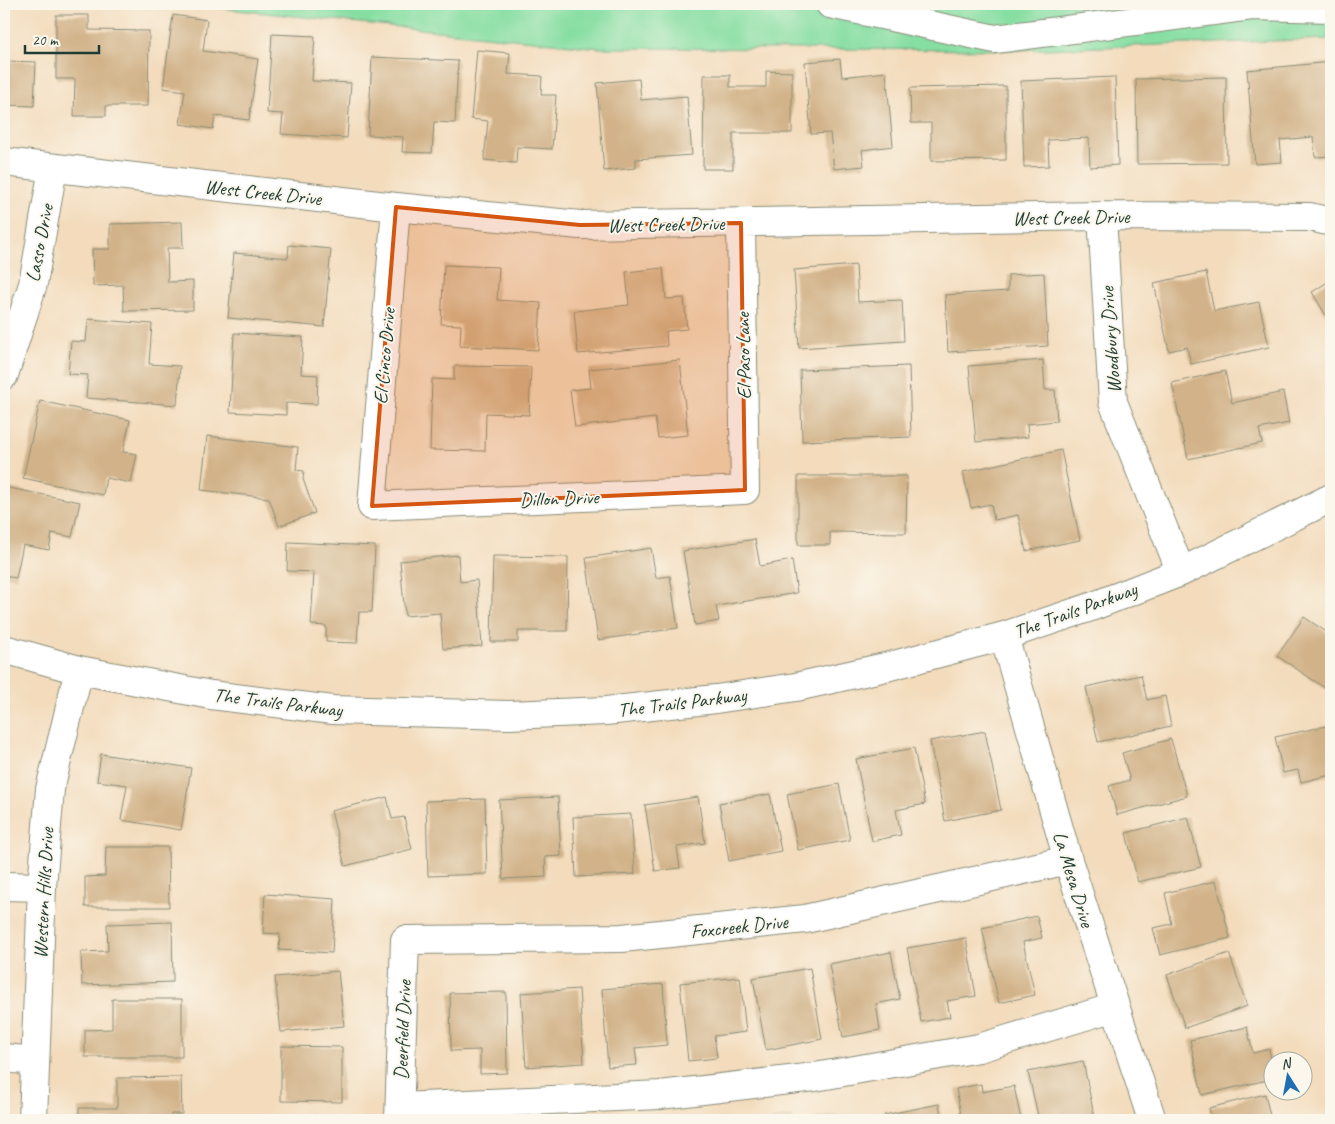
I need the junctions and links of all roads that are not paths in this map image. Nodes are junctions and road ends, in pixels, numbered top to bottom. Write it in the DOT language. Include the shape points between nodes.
graph roads {
  1 [pos="830,4"];
  2 [pos="1331,8"];
  3 [pos="4,162"];
  4 [pos="53,168"];
  5 [pos="396,207"];
  6 [pos="1102,216"];
  7 [pos="1331,222"];
  8 [pos="741,223"];
  9 [pos="4,375"];
  10 [pos="745,490"];
  11 [pos="1331,498"];
  12 [pos="372,506"];
  13 [pos="1181,572"];
  14 [pos="1004,636"];
  15 [pos="4,648"];
  16 [pos="80,670"];
  17 [pos="1068,860"];
  18 [pos="4,886"];
  19 [pos="42,887"];
  20 [pos="405,940"];
  21 [pos="1115,1007"];
  22 [pos="4,1058"];
  23 [pos="35,1061"];
  24 [pos="400,1114"];
  25 [pos="33,1120"];
  26 [pos="1152,1120"];
  1 -- 2 [label="street" via="995,39 1252,6"];
  3 -- 4 [label="street, West Creek Drive"];
  4 -- 5 [label="street, West Creek Drive"];
  4 -- 9 [label="street, Lasso Drive" via="33,284"];
  5 -- 8 [label="street, West Creek Drive" via="580,225"];
  5 -- 12 [label="street, El Cinco Drive"];
  6 -- 7 [label="street, West Creek Drive" via="1310,217"];
  6 -- 8 [label="street, West Creek Drive"];
  6 -- 13 [label="street, Woodbury Drive" via="1113,402"];
  8 -- 10 [label="street, El Paso Lane"];
  10 -- 12 [label="street, Dillon Drive"];
  11 -- 13 [label="street, The Trails Parkway"];
  13 -- 14 [label="street, The Trails Parkway"];
  14 -- 16 [label="street, The Trails Parkway" via="796,687 606,711 509,715 333,710 211,695"];
  14 -- 17 [label="street, La Mesa Drive"];
  15 -- 16 [label="street, The Trails Parkway"];
  16 -- 19 [label="street, Western Hills Drive" via="50,789"];
  17 -- 20 [label="street, Foxcreek Drive" via="805,919 622,938"];
  17 -- 21 [label="street, La Mesa Drive"];
  18 -- 19 [label="street"];
  19 -- 23 [label="street, Western Hills Drive"];
  20 -- 24 [label="street, Deerfield Drive"];
  21 -- 24 [label="street" via="979,1048 815,1077 660,1094"];
  21 -- 26 [label="street, La Mesa Drive"];
  22 -- 23 [label="street"];
  23 -- 25 [label="street, Western Hills Drive"];
}
